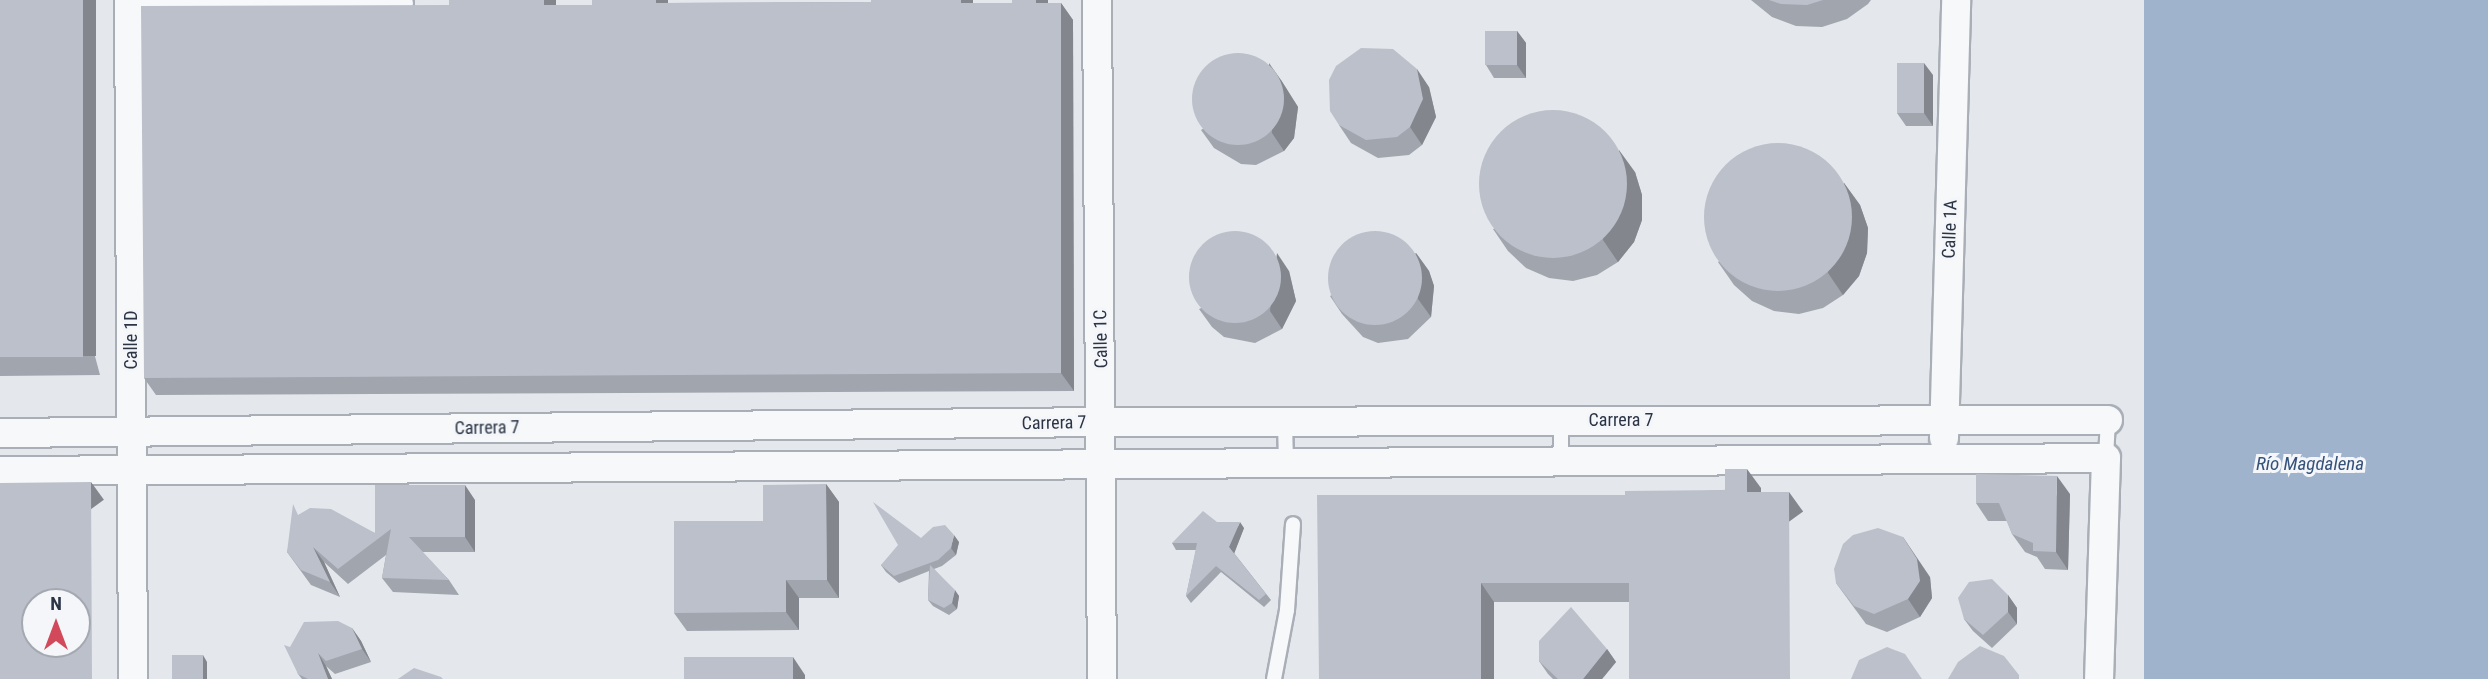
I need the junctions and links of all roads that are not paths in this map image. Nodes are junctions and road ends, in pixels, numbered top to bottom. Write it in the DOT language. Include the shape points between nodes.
graph roads {
  1 [pos="1097,0"];
  2 [pos="1956,0"];
  3 [pos="129,2"];
  4 [pos="406,3"];
  5 [pos="1944,419"];
  6 [pos="1562,420"];
  7 [pos="2108,420"];
  8 [pos="1102,422"];
  9 [pos="1285,422"];
  10 [pos="132,431"];
  11 [pos="0,433"];
  12 [pos="2106,458"];
  13 [pos="1944,459"];
  14 [pos="1561,461"];
  15 [pos="1286,463"];
  16 [pos="1102,464"];
  17 [pos="132,469"];
  18 [pos="0,471"];
  19 [pos="1293,524"];
  20 [pos="133,679"];
  21 [pos="1102,679"];
  22 [pos="1274,679"];
  23 [pos="2099,679"];
  1 -- 8 [label="street, Calle 1C"];
  2 -- 5 [label="street, Calle 1A"];
  3 -- 4 [label="lane"];
  3 -- 10 [label="street, Calle 1D"];
  5 -- 6 [label="street, Carrera 7"];
  5 -- 7 [label="street, Carrera 7"];
  5 -- 13 [label="street, Calle 1A"];
  6 -- 9 [label="street, Carrera 7"];
  6 -- 14 [label="lane"];
  7 -- 12 [label="lane"];
  8 -- 9 [label="street, Carrera 7"];
  8 -- 10 [label="street, Carrera 7"];
  8 -- 16 [label="street, Calle 1C"];
  9 -- 15 [label="lane"];
  10 -- 11 [label="street, Carrera 7"];
  10 -- 17 [label="street, Calle 1D"];
  12 -- 13 [label="street"];
  12 -- 23 [label="street"];
  13 -- 14 [label="street"];
  14 -- 15 [label="street"];
  15 -- 16 [label="street"];
  16 -- 17 [label="street"];
  16 -- 21 [label="street, Calle 1C"];
  17 -- 18 [label="street"];
  17 -- 20 [label="street, Calle 1D"];
  19 -- 22 [label="lane" via="1285,622"];
}
